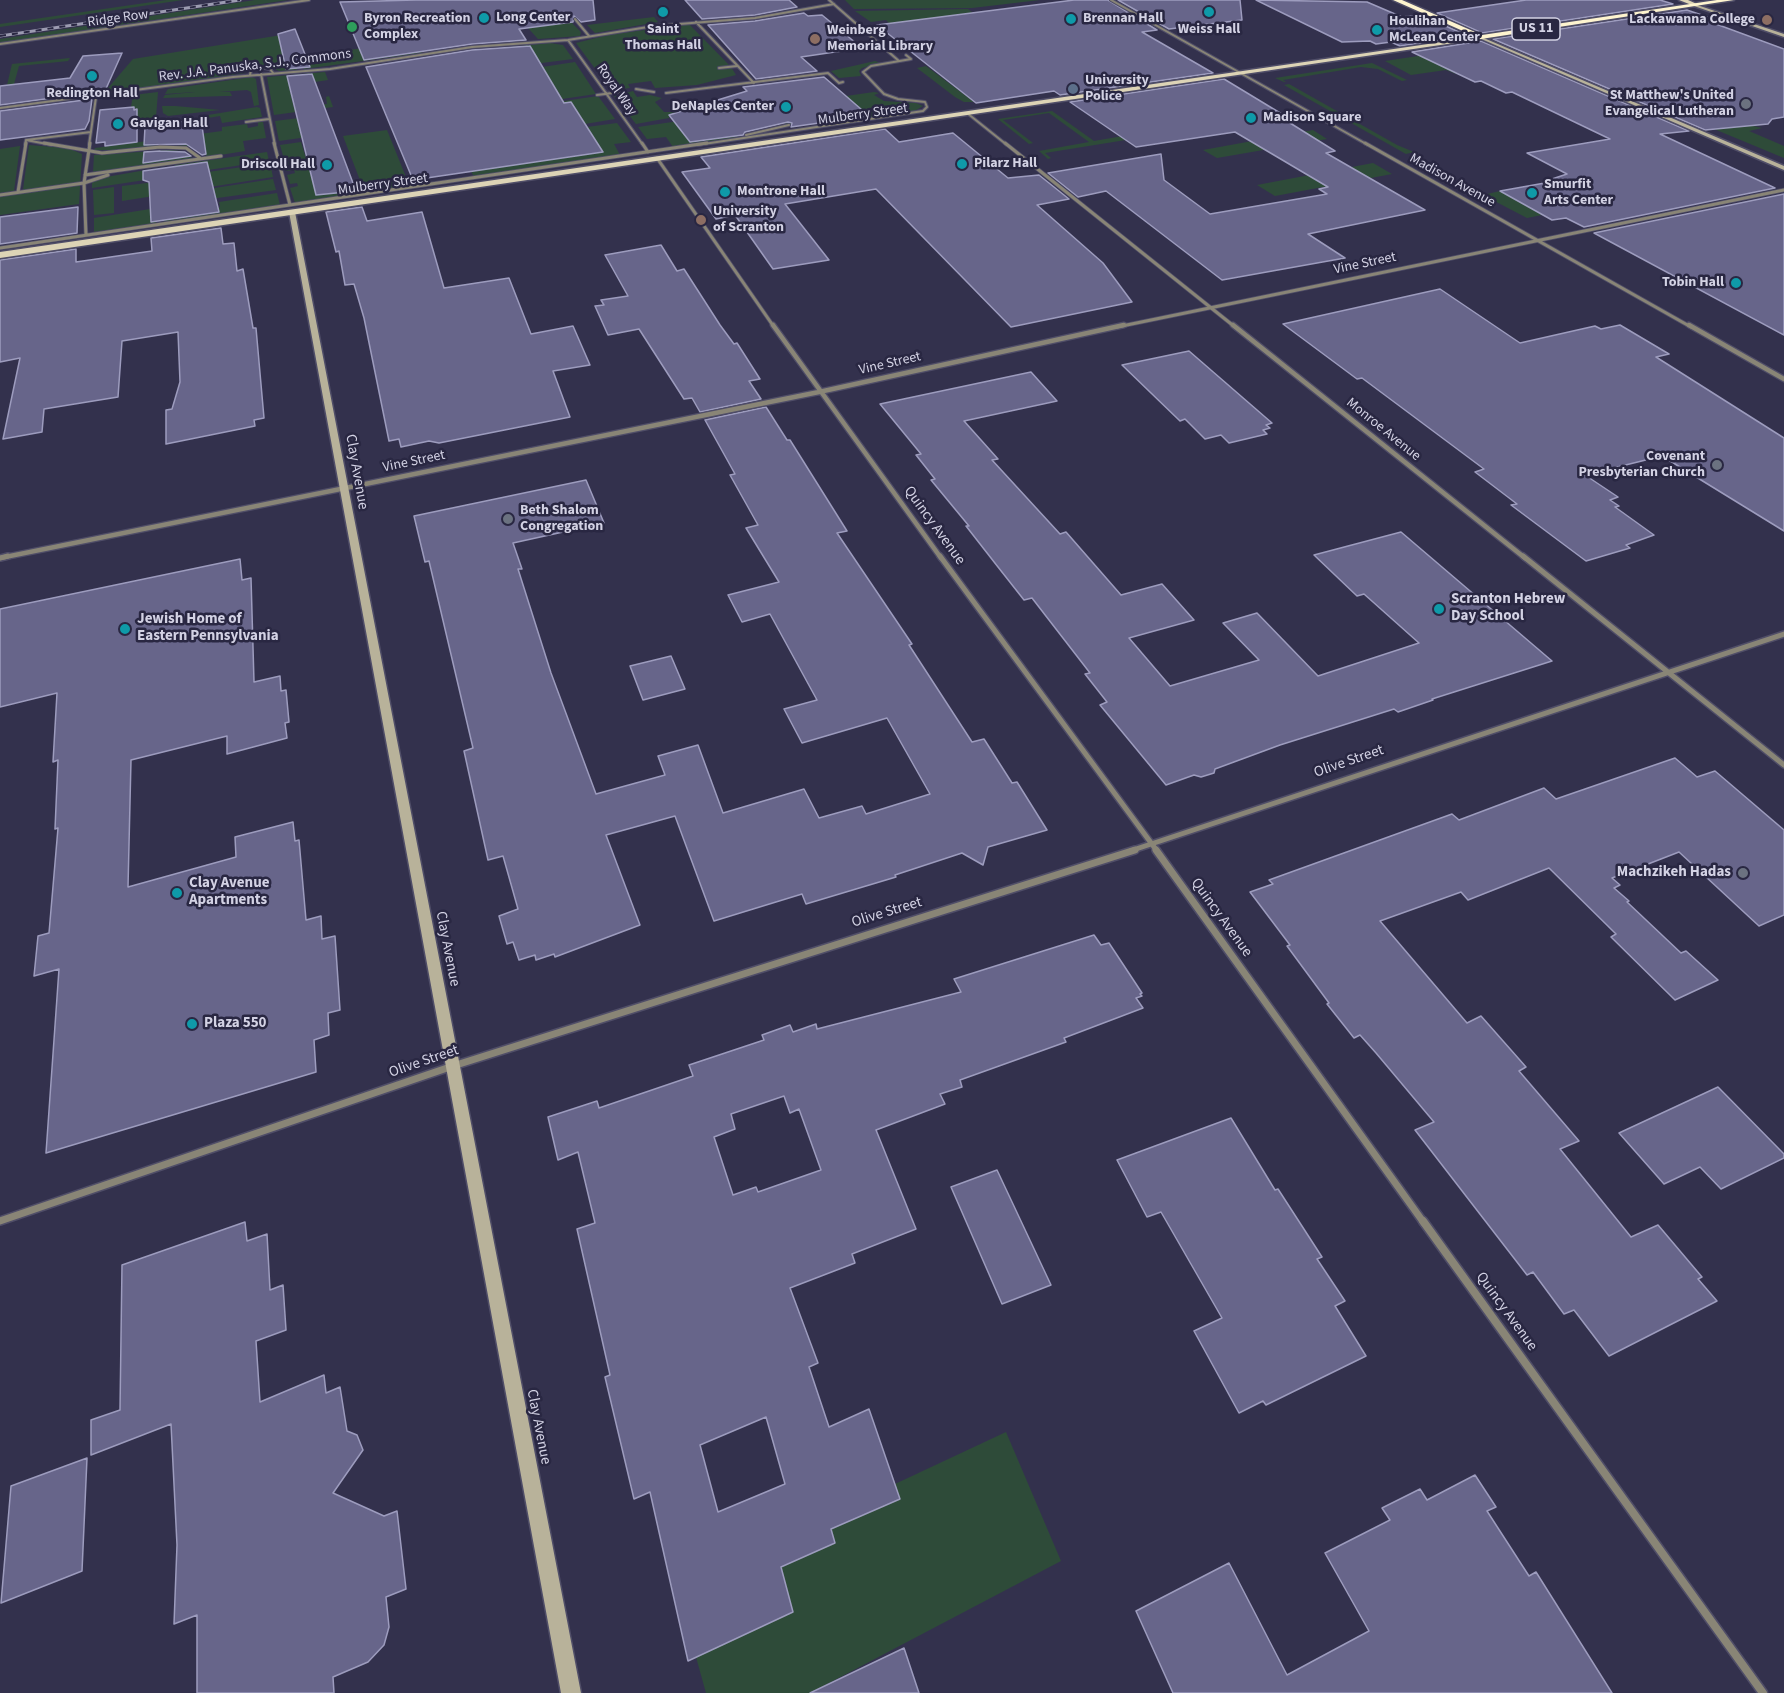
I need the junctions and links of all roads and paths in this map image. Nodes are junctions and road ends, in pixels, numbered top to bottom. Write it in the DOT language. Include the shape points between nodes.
graph roads {
  1 [pos="309,0"];
  2 [pos="821,0"];
  3 [pos="828,0"];
  4 [pos="1111,0"];
  5 [pos="1396,0"];
  6 [pos="1682,0"];
  7 [pos="1731,0"];
  8 [pos="834,4"];
  9 [pos="1696,5"];
  10 [pos="575,19"];
  11 [pos="696,22"];
  12 [pos="589,36"];
  13 [pos="1784,36"];
  14 [pos="1481,37"];
  15 [pos="568,40"];
  16 [pos="0,44"];
  17 [pos="906,55"];
  18 [pos="900,56"];
  19 [pos="894,57"];
  20 [pos="582,60"];
  21 [pos="574,61"];
  22 [pos="899,61"];
  23 [pos="737,66"];
  24 [pos="719,68"];
  25 [pos="273,73"];
  26 [pos="261,74"];
  27 [pos="1238,74"];
  28 [pos="250,75"];
  29 [pos="843,82"];
  30 [pos="754,83"];
  31 [pos="636,89"];
  32 [pos="620,92"];
  33 [pos="654,92"];
  34 [pos="666,93"];
  35 [pos="606,94"];
  36 [pos="597,95"];
  37 [pos="96,97"];
  38 [pos="0,108"];
  39 [pos="967,113"];
  40 [pos="269,118"];
  41 [pos="625,120"];
  42 [pos="616,121"];
  43 [pos="246,122"];
  44 [pos="789,125"];
  45 [pos="91,132"];
  46 [pos="26,140"];
  47 [pos="738,140"];
  48 [pos="89,151"];
  49 [pos="648,152"];
  50 [pos="221,156"];
  51 [pos="200,158"];
  52 [pos="657,158"];
  53 [pos="1784,168"];
  54 [pos="131,170"];
  55 [pos="85,175"];
  56 [pos="84,183"];
  57 [pos="1784,190"];
  58 [pos="18,192"];
  59 [pos="0,195"];
  60 [pos="291,208"];
  61 [pos="86,235"];
  62 [pos="1537,241"];
  63 [pos="0,248"];
  64 [pos="0,255"];
  65 [pos="1213,307"];
  66 [pos="1784,379"];
  67 [pos="819,392"];
  68 [pos="342,489"];
  69 [pos="0,558"];
  70 [pos="1784,634"];
  71 [pos="1667,671"];
  72 [pos="1784,765"];
  73 [pos="1152,844"];
  74 [pos="453,1066"];
  75 [pos="0,1221"];
  76 [pos="571,1693"];
  77 [pos="1764,1693"];
  1 -- 16 [label="street, Ridge Row"];
  2 -- 3 [label="street"];
  3 -- 8 [label="street"];
  4 -- 27 [label="street, Madison Avenue"];
  5 -- 14 [label="highway"];
  6 -- 9 [label="main road"];
  7 -- 9 [label="highway, Mulberry Street / US 11"];
  8 -- 11 [label="street, Rev. J.A. Panuska, S.J., Commons" via="755,18"];
  8 -- 19 [label="street"];
  9 -- 13 [label="main road"];
  9 -- 14 [label="highway, Mulberry Street / US 11"];
  10 -- 12 [label="street"];
  11 -- 12 [label="street, Rev. J.A. Panuska, S.J., Commons"];
  11 -- 23 [label="street"];
  12 -- 15 [label="street, Rev. J.A. Panuska, S.J., Commons"];
  14 -- 27 [label="main road, Mulberry Street"];
  14 -- 53 [label="main road"];
  15 -- 20 [label="street, Royal Way"];
  15 -- 25 [label="street, Rev. J.A. Panuska, S.J., Commons" via="472,47 353,66"];
  17 -- 22 [label="street" via="911,59"];
  18 -- 19 [label="street"];
  19 -- 22 [label="street"];
  20 -- 21 [label="street"];
  20 -- 35 [label="street, Royal Way"];
  22 -- 47 [label="street" via="871,66 863,72 884,94 925,102 927,107 923,111"];
  23 -- 24 [label="street"];
  23 -- 30 [label="street"];
  25 -- 26 [label="street, Rev. J.A. Panuska, S.J., Commons"];
  25 -- 28 [label="street" via="259,67 251,70"];
  26 -- 28 [label="street, Rev. J.A. Panuska, S.J., Commons"];
  26 -- 40 [label="street"];
  27 -- 39 [label="main road, Mulberry Street"];
  27 -- 62 [label="street, Madison Avenue"];
  28 -- 37 [label="street, Rev. J.A. Panuska, S.J., Commons"];
  29 -- 30 [label="street" via="838,83 828,73"];
  30 -- 34 [label="street"];
  31 -- 33 [label="street"];
  32 -- 35 [label="street"];
  35 -- 36 [label="street"];
  35 -- 41 [label="street, Royal Way"];
  37 -- 38 [label="street, Rev. J.A. Panuska, S.J., Commons"];
  37 -- 45 [label="street"];
  39 -- 52 [label="main road, Mulberry Street"];
  39 -- 65 [label="street, Monroe Avenue"];
  40 -- 43 [label="street"];
  40 -- 60 [label="street"];
  41 -- 42 [label="street"];
  41 -- 49 [label="street, Royal Way"];
  44 -- 47 [label="street"];
  45 -- 46 [label="street"];
  45 -- 48 [label="street"];
  46 -- 48 [label="street"];
  46 -- 58 [label="street"];
  47 -- 49 [label="street"];
  48 -- 51 [label="street" via="123,153 160,147 186,148"];
  48 -- 55 [label="street"];
  49 -- 60 [label="street"];
  50 -- 54 [label="street"];
  52 -- 60 [label="main road, Mulberry Street"];
  52 -- 67 [label="street, Quincy Avenue"];
  54 -- 55 [label="street"];
  54 -- 56 [label="street"];
  55 -- 56 [label="street"];
  56 -- 58 [label="street"];
  56 -- 61 [label="street"];
  57 -- 62 [label="street, Vine Street"];
  58 -- 59 [label="street"];
  60 -- 61 [label="street"];
  60 -- 64 [label="main road, Mulberry Street"];
  60 -- 68 [label="main road, Clay Avenue"];
  61 -- 63 [label="street"];
  62 -- 65 [label="street, Vine Street"];
  62 -- 66 [label="street, Madison Avenue"];
  65 -- 67 [label="street, Vine Street"];
  65 -- 71 [label="street, Monroe Avenue"];
  67 -- 68 [label="street, Vine Street"];
  67 -- 73 [label="street, Quincy Avenue"];
  68 -- 69 [label="street, Vine Street"];
  68 -- 74 [label="main road, Clay Avenue"];
  70 -- 71 [label="street, Olive Street"];
  71 -- 72 [label="street, Monroe Avenue"];
  71 -- 73 [label="street, Olive Street"];
  73 -- 74 [label="street, Olive Street"];
  73 -- 77 [label="street, Quincy Avenue"];
  74 -- 75 [label="street, Olive Street"];
  74 -- 76 [label="main road, Clay Avenue"];
}
